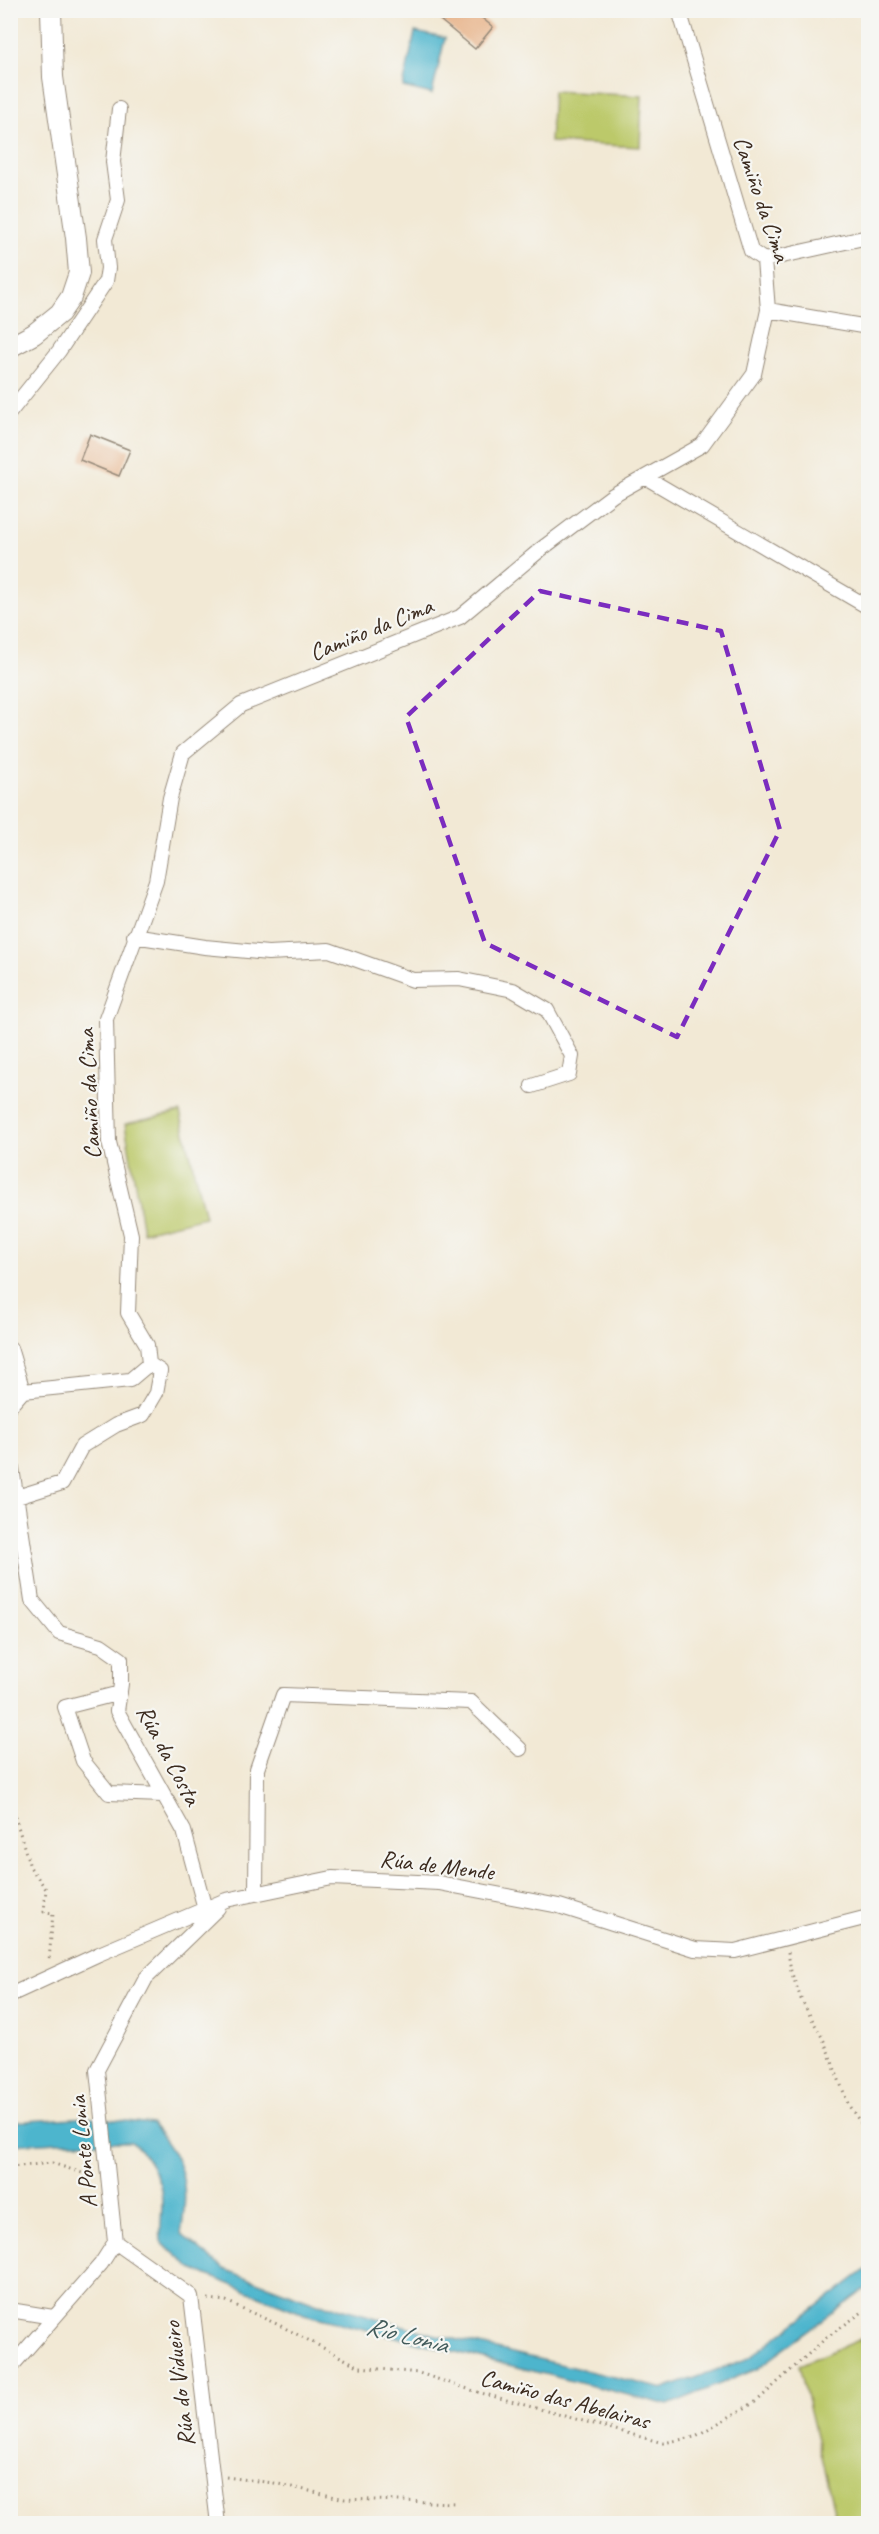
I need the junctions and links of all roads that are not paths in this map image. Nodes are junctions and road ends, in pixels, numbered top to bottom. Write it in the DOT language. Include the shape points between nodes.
graph roads {
  1 [pos="51,10"];
  2 [pos="679,10"];
  3 [pos="119,108"];
  4 [pos="868,237"];
  5 [pos="764,260"];
  6 [pos="71,297"];
  7 [pos="768,310"];
  8 [pos="87,312"];
  9 [pos="868,327"];
  10 [pos="10,347"];
  11 [pos="10,412"];
  12 [pos="645,477"];
  13 [pos="868,608"];
  14 [pos="134,936"];
  15 [pos="532,1086"];
  16 [pos="10,1348"];
  17 [pos="149,1364"];
  18 [pos="23,1391"];
  19 [pos="10,1406"];
  20 [pos="10,1455"];
  21 [pos="17,1497"];
  22 [pos="16,1528"];
  23 [pos="120,1693"];
  24 [pos="520,1749"];
  25 [pos="163,1795"];
  26 [pos="256,1894"];
  27 [pos="226,1900"];
  28 [pos="206,1909"];
  29 [pos="868,1917"];
  30 [pos="10,1995"];
  31 [pos="114,2236"];
  32 [pos="10,2310"];
  33 [pos="53,2317"];
  34 [pos="10,2368"];
  35 [pos="218,2523"];
  1 -- 6 [label="street" via="53,77 79,273"];
  2 -- 5 [label="street, Camiño da Cima" via="751,251"];
  3 -- 8 [label="street" via="113,162 118,200 105,239 106,281"];
  4 -- 5 [label="street"];
  5 -- 7 [label="street, Camiño da Cima"];
  6 -- 8 [label="street"];
  6 -- 10 [label="street" via="60,313"];
  7 -- 9 [label="street"];
  7 -- 12 [label="street, Camiño da Cima" via="754,374 702,445"];
  8 -- 11 [label="street"];
  12 -- 13 [label="street"];
  12 -- 14 [label="street, Camiño da Cima" via="613,495 540,550 460,617 241,705 183,753 170,798 156,881"];
  14 -- 15 [label="street" via="268,953 329,950 413,980 459,979 513,990 547,1010 572,1056 569,1074"];
  14 -- 17 [label="street, Camiño da Cima" via="106,1019 109,1142 131,1235 128,1313 147,1345"];
  16 -- 18 [label="street"];
  17 -- 18 [label="street" via="130,1380"];
  17 -- 21 [label="street, Camiño da Cima" via="160,1371 156,1393 142,1415 116,1425 82,1446 62,1483"];
  18 -- 19 [label="street"];
  20 -- 21 [label="street, Rúa da Costa"];
  21 -- 22 [label="street, Rúa da Costa"];
  22 -- 23 [label="street, Rúa da Costa" via="32,1600 59,1633 101,1645 121,1659"];
  23 -- 25 [label="street, Rúa da Costa" via="117,1711"];
  23 -- 25 [label="street" via="65,1707 83,1761 109,1793"];
  24 -- 26 [label="street" via="471,1702 283,1695 257,1769"];
  25 -- 28 [label="street, Rúa da Costa" via="184,1831"];
  26 -- 27 [label="street, Rúa de Mende"];
  26 -- 29 [label="street, Rúa de Mende" via="332,1878 439,1883 559,1906 695,1949 735,1951"];
  27 -- 28 [label="street, Rúa de Mende"];
  27 -- 31 [label="street, A Ponte Lonia" via="146,1978 98,2070"];
  28 -- 30 [label="street, Rúa de Mende"];
  31 -- 33 [label="street" via="101,2264"];
  31 -- 35 [label="street, Rúa do Vidueiro" via="191,2296"];
  32 -- 33 [label="street"];
  33 -- 34 [label="street"];
}
